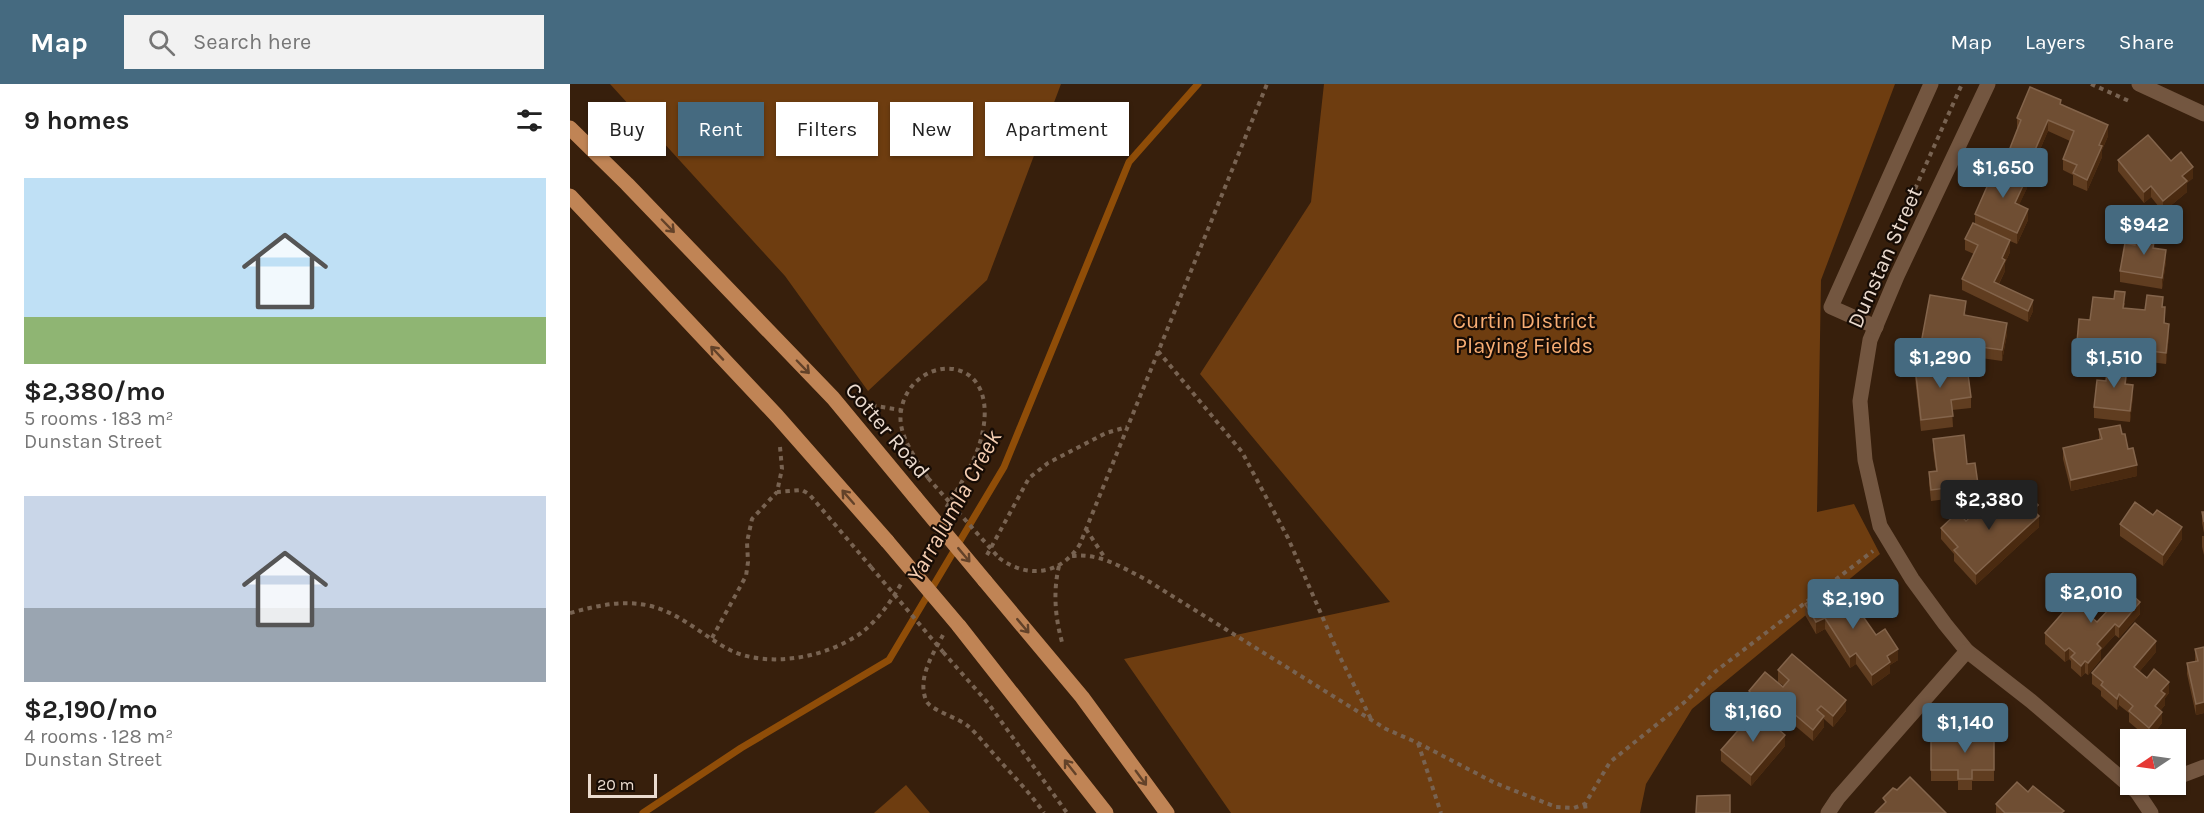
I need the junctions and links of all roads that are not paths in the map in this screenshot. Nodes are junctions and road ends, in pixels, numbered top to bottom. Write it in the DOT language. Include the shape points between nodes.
graph roads {
  1 [pos="1931,84"];
  2 [pos="1988,84"];
  3 [pos="2139,84"];
  4 [pos="2204,114"];
  5 [pos="570,128"];
  6 [pos="570,196"];
  7 [pos="1876,327"];
  8 [pos="1967,651"];
  9 [pos="2204,767"];
  10 [pos="2186,774"];
  11 [pos="2120,777"];
  12 [pos="2139,795"];
  13 [pos="1106,813"];
  14 [pos="1167,813"];
  15 [pos="1828,813"];
  16 [pos="2151,813"];
  1 -- 7 [label="street" via="1831,307"];
  2 -- 7 [label="street, Dunstan Street"];
  3 -- 4 [label="street"];
  5 -- 14 [label="main road, Cotter Road, one-way, bridge" via="833,398 1082,697"];
  13 -- 6 [label="main road, one-way, bridge" via="887,541 777,416"];
  7 -- 8 [label="street, Dunstan Street" via="1870,340 1860,401 1865,460 1880,526 1912,579"];
  8 -- 11 [label="street, Dunstan Street"];
  8 -- 15 [label="street"];
  9 -- 10 [label="street"];
  12 -- 16 [label="street, Dunstan Street"];
}
